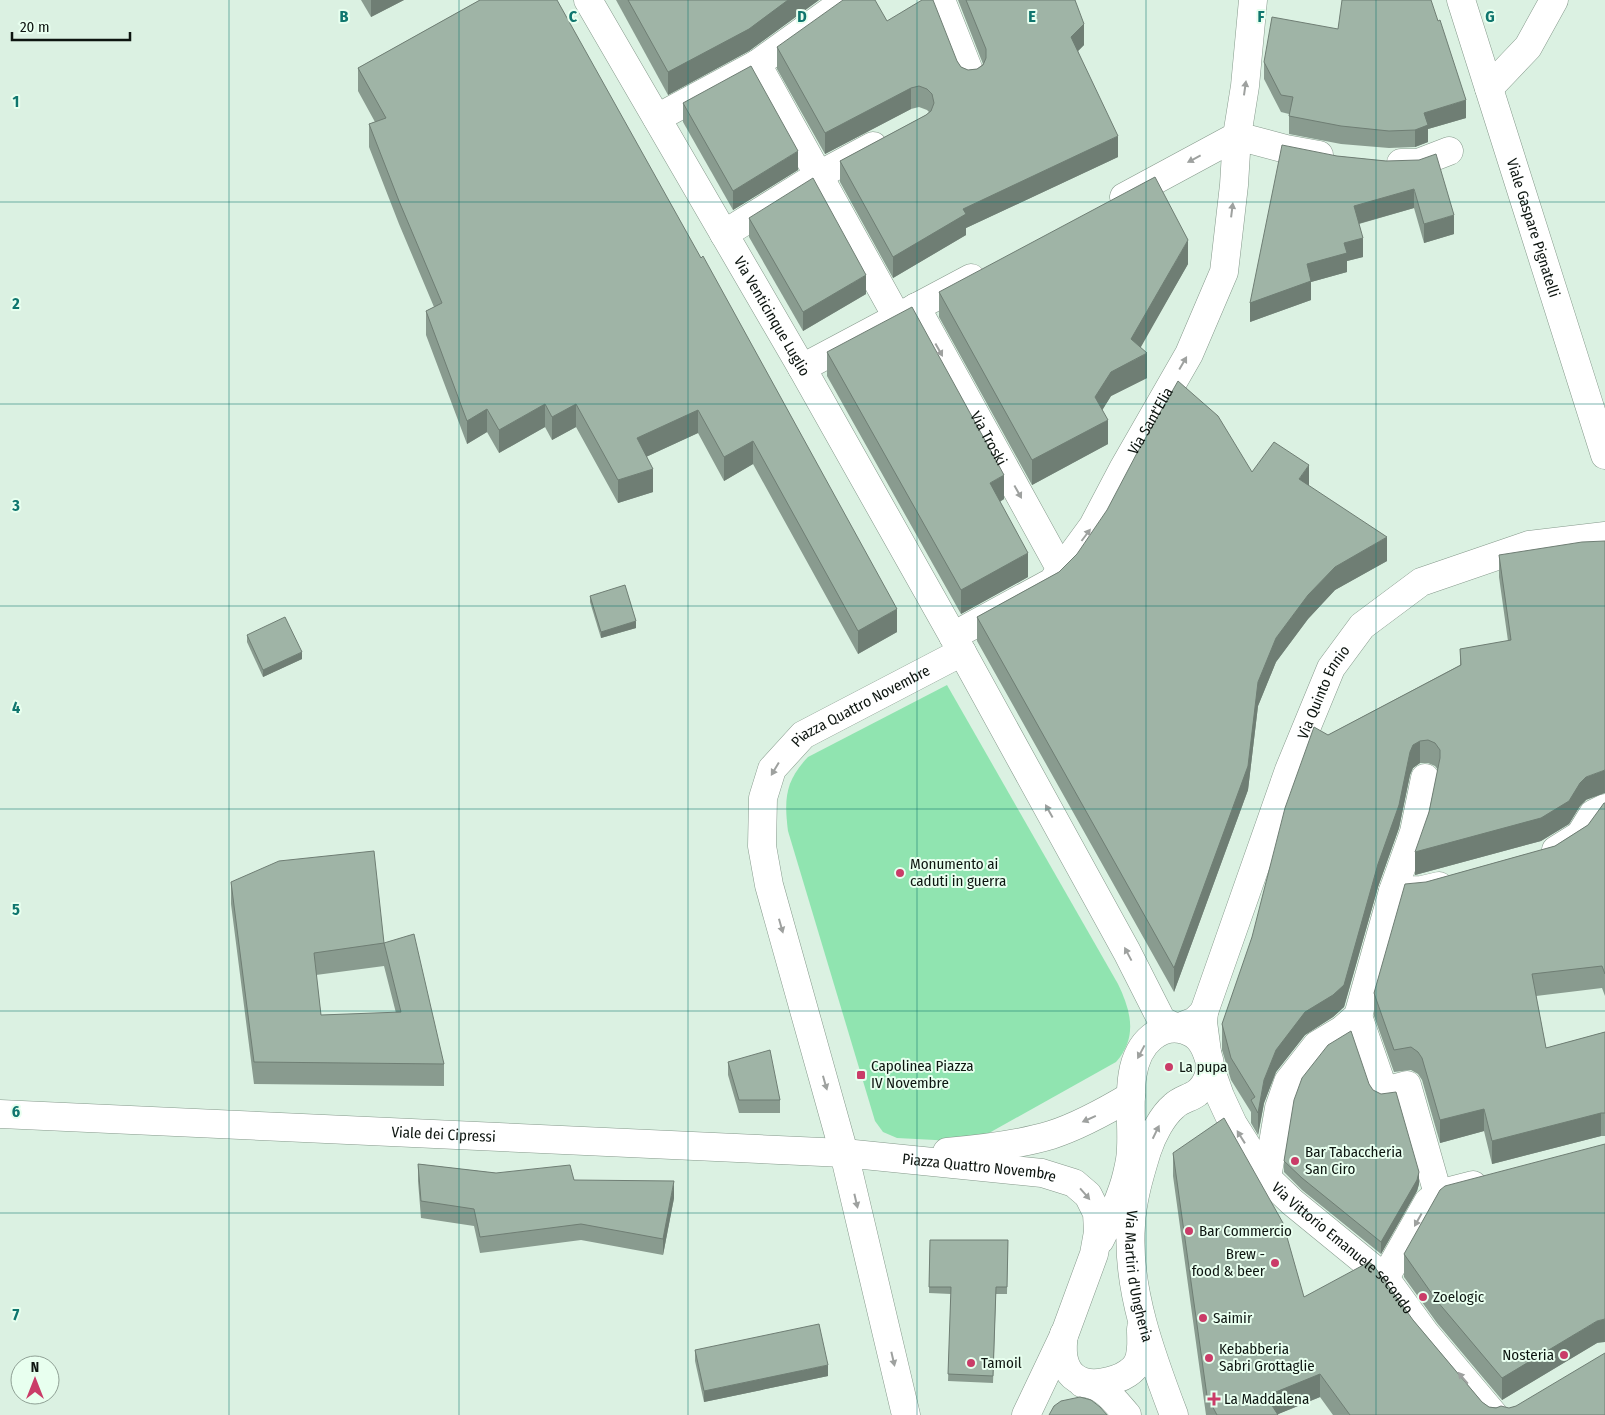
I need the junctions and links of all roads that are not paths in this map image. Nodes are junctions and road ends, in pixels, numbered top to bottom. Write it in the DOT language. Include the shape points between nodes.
graph roads {
  1 [pos="588,0"];
  2 [pos="846,0"];
  3 [pos="942,0"];
  4 [pos="1253,0"];
  5 [pos="1461,0"];
  6 [pos="1554,0"];
  7 [pos="757,64"];
  8 [pos="971,76"];
  9 [pos="1488,88"];
  10 [pos="657,118"];
  11 [pos="893,136"];
  12 [pos="1237,136"];
  13 [pos="1449,151"];
  14 [pos="1339,158"];
  15 [pos="1378,163"];
  16 [pos="819,175"];
  17 [pos="1098,210"];
  18 [pos="724,234"];
  19 [pos="994,266"];
  20 [pos="906,312"];
  21 [pos="802,368"];
  22 [pos="1605,455"];
  23 [pos="1605,536"];
  24 [pos="1061,570"];
  25 [pos="958,644"];
  26 [pos="1425,778"];
  27 [pos="1605,808"];
  28 [pos="1532,860"];
  29 [pos="1460,880"];
  30 [pos="1393,891"];
  31 [pos="1204,1012"];
  32 [pos="1358,1016"];
  33 [pos="1177,1028"];
  34 [pos="1209,1060"];
  35 [pos="1132,1096"];
  36 [pos="0,1114"];
  37 [pos="844,1153"];
  38 [pos="886,1158"];
  39 [pos="1267,1178"];
  40 [pos="1494,1180"];
  41 [pos="1438,1194"];
  42 [pos="1094,1254"];
  43 [pos="1385,1278"];
  44 [pos="1140,1314"];
  45 [pos="1065,1333"];
  46 [pos="1086,1383"];
  47 [pos="1029,1409"];
  48 [pos="1506,1413"];
  49 [pos="906,1415"];
  50 [pos="1127,1415"];
  51 [pos="1174,1415"];
  1 -- 10 [label="street, Via Venticinque Luglio"];
  2 -- 7 [label="street"];
  3 -- 8 [label="street"];
  12 -- 4 [label="street, Via Sant'Elia, one-way"];
  5 -- 9 [label="street, Viale Gaspare Pignatelli"];
  6 -- 9 [label="street" via="1528,47"];
  7 -- 10 [label="street"];
  7 -- 16 [label="street, Via Troski"];
  9 -- 22 [label="street, Viale Gaspare Pignatelli"];
  10 -- 18 [label="street, Via Venticinque Luglio"];
  11 -- 16 [label="street"];
  12 -- 14 [label="street"];
  12 -- 17 [label="street, one-way"];
  24 -- 12 [label="street, Via Sant'Elia, one-way" via="1093,526 1189,354 1224,272"];
  13 -- 15 [label="street" via="1418,163"];
  16 -- 18 [label="street"];
  16 -- 20 [label="street, Via Troski"];
  18 -- 21 [label="street, Via Venticinque Luglio"];
  19 -- 20 [label="street"];
  20 -- 21 [label="street"];
  20 -- 24 [label="street, Via Troski, one-way"];
  21 -- 25 [label="street, Via Venticinque Luglio"];
  23 -- 31 [label="street, Via Quinto Ennio" via="1529,545 1421,582 1362,626 1331,668 1289,770"];
  24 -- 25 [label="street, Via Sant'Elia" via="1052,582"];
  33 -- 25 [label="street, one-way" via="1162,1021"];
  25 -- 37 [label="street, Piazza Quattro Novembre, one-way" via="803,735 772,768 764,798 762,846 770,885"];
  26 -- 30 [label="street" via="1414,832"];
  27 -- 28 [label="street" via="1593,814 1580,835 1548,855"];
  29 -- 30 [label="street" via="1422,890"];
  30 -- 32 [label="street"];
  31 -- 33 [label="street" via="1195,1021"];
  31 -- 34 [label="street, Via Quinto Ennio"];
  32 -- 39 [label="street" via="1317,1045 1288,1082 1279,1108"];
  32 -- 41 [label="street" via="1384,1090 1407,1085"];
  33 -- 34 [label="street" via="1201,1039"];
  33 -- 35 [label="street, one-way" via="1165,1029 1146,1041 1132,1076"];
  39 -- 34 [label="street, Via Vittorio Emanuele secondo, one-way" via="1233,1124"];
  44 -- 34 [label="street, Via Martiri d'Ungheria, one-way" via="1130,1225 1138,1185 1148,1149 1160,1123 1174,1105 1198,1092 1205,1083"];
  35 -- 38 [label="street, Piazza Quattro Novembre, one-way" via="1104,1113 1050,1135 1023,1142"];
  35 -- 42 [label="street" via="1132,1148 1127,1176"];
  36 -- 37 [label="street, Viale dei Cipressi"];
  37 -- 38 [label="street, Viale dei Cipressi"];
  37 -- 49 [label="street, Piazza Quattro Novembre, one-way"];
  38 -- 42 [label="street, Piazza Quattro Novembre, one-way" via="1042,1173 1074,1183 1088,1195 1097,1213"];
  39 -- 43 [label="street, Via Vittorio Emanuele secondo"];
  40 -- 41 [label="street"];
  41 -- 43 [label="street, one-way" via="1428,1202"];
  42 -- 45 [label="street, Piazza Quattro Novembre"];
  48 -- 43 [label="street, Via Vittorio Emanuele secondo, one-way" via="1425,1333"];
  44 -- 46 [label="street" via="1142,1348 1137,1365 1124,1376 1110,1381"];
  44 -- 51 [label="street, Via Martiri d'Ungheria"];
  45 -- 46 [label="street" via="1063,1358 1069,1372"];
  45 -- 47 [label="street, Piazza Quattro Novembre"];
  46 -- 47 [label="street" via="1070,1382 1046,1389"];
  46 -- 50 [label="street" via="1108,1393"];
}
